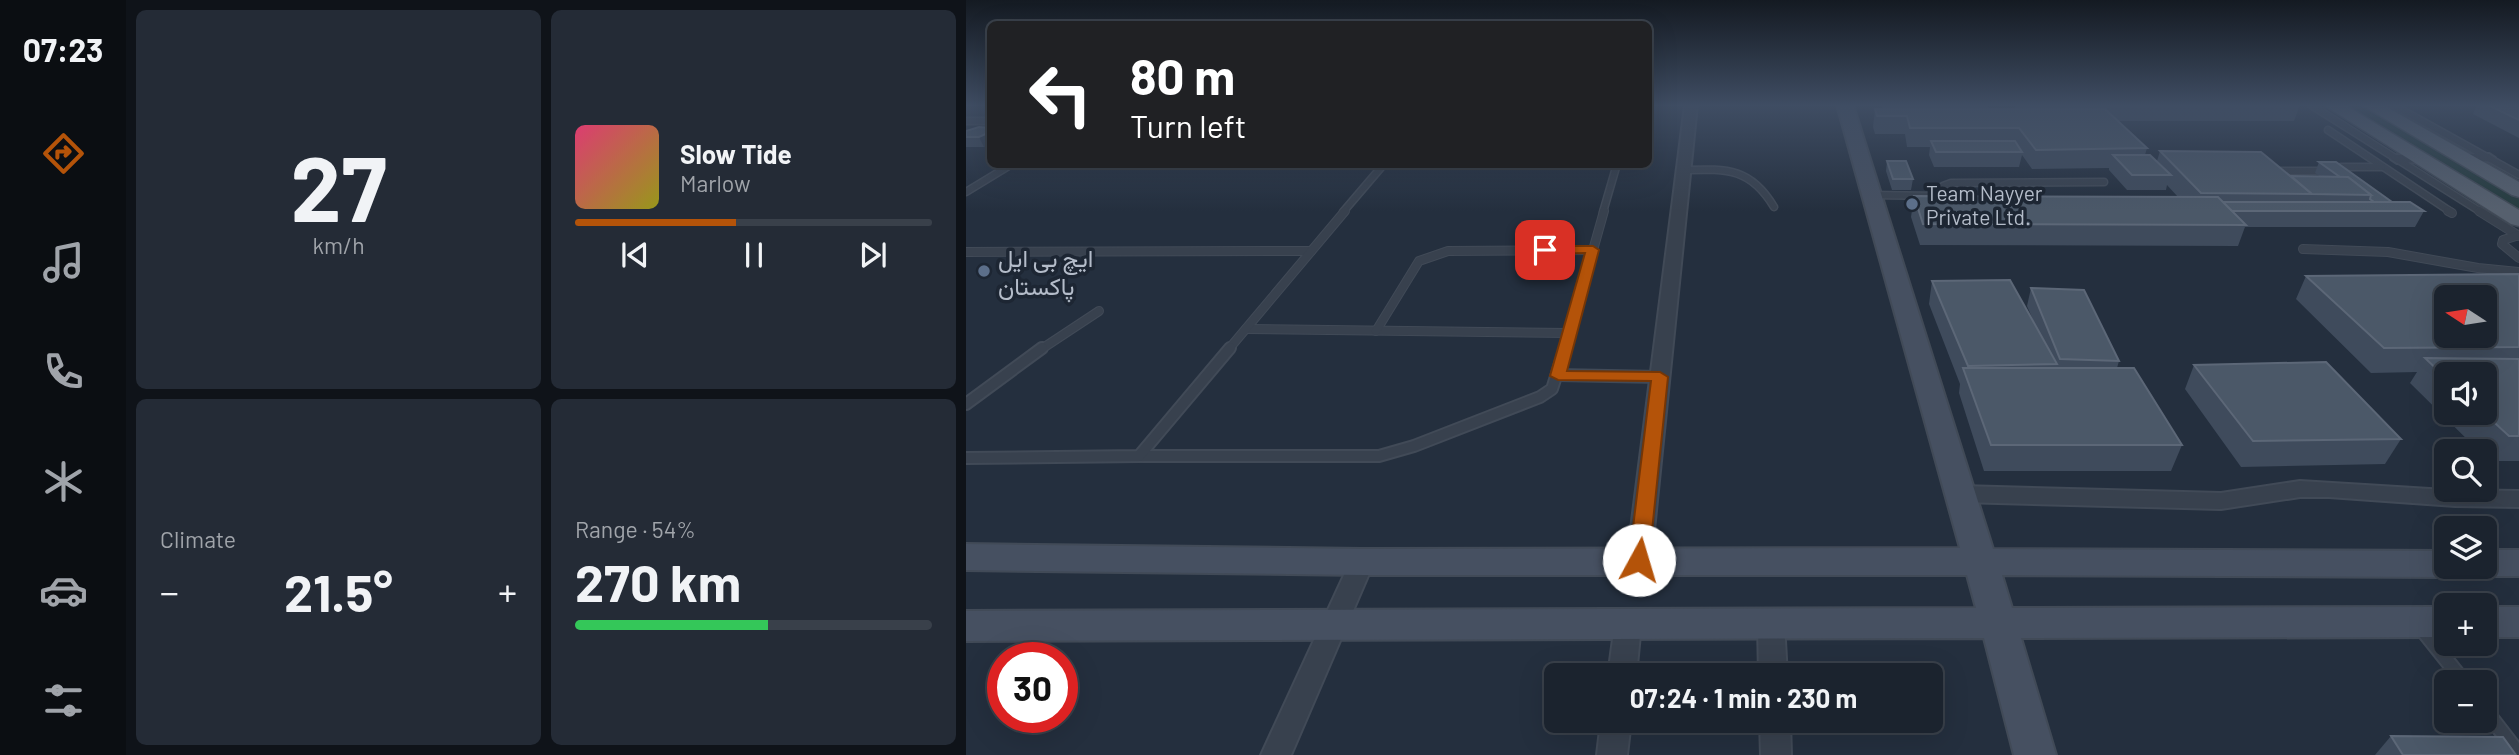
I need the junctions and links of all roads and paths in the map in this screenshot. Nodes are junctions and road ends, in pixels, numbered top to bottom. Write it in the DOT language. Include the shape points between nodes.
graph roads {
  1 [pos="1687,140"];
  2 [pos="1855,140"];
  3 [pos="2343,140"];
  4 [pos="2372,140"];
  5 [pos="2380,140"];
  6 [pos="2432,140"];
  7 [pos="2457,140"];
  8 [pos="2463,158"];
  9 [pos="2489,158"];
  10 [pos="2333,162"];
  11 [pos="2409,162"];
  12 [pos="2383,167"];
  13 [pos="1005,168"];
  14 [pos="1381,168"];
  15 [pos="1616,168"];
  16 [pos="2343,169"];
  17 [pos="1683,170"];
  18 [pos="2258,171"];
  19 [pos="2284,171"];
  20 [pos="2519,175"];
  21 [pos="2357,179"];
  22 [pos="2104,182"];
  23 [pos="2299,183"];
  24 [pos="2519,191"];
  25 [pos="966,192"];
  26 [pos="1870,195"];
  27 [pos="1940,196"];
  28 [pos="1955,204"];
  29 [pos="1774,207"];
  30 [pos="2452,213"];
  31 [pos="2519,219"];
  32 [pos="2519,236"];
  33 [pos="1593,250"];
  34 [pos="2303,250"];
  35 [pos="1311,251"];
  36 [pos="966,252"];
  37 [pos="2519,258"];
  38 [pos="2519,272"];
  39 [pos="1099,311"];
  40 [pos="1245,329"];
  41 [pos="1376,331"];
  42 [pos="1568,333"];
  43 [pos="1558,376"];
  44 [pos="1660,377"];
  45 [pos="966,404"];
  46 [pos="1139,456"];
  47 [pos="966,458"];
  48 [pos="1961,494"];
  49 [pos="2519,499"];
  50 [pos="966,557"];
  51 [pos="1639,560"];
  52 [pos="1362,562"];
  53 [pos="1981,563"];
  54 [pos="2519,563"];
  55 [pos="2434,564"];
  56 [pos="2497,564"];
  57 [pos="2432,622"];
  58 [pos="2497,622"];
  59 [pos="2519,622"];
  60 [pos="1771,623"];
  61 [pos="1628,624"];
  62 [pos="1997,624"];
  63 [pos="1334,625"];
  64 [pos="966,626"];
  65 [pos="1624,663"];
  66 [pos="1773,663"];
  67 [pos="2458,670"];
  68 [pos="2497,726"];
  69 [pos="1615,733"];
  70 [pos="1775,733"];
  71 [pos="2519,754"];
  72 [pos="1276,755"];
  73 [pos="1612,755"];
  74 [pos="1776,755"];
  75 [pos="2035,755"];
  1 -- 17 [label="street"];
  2 -- 26 [label="main road"];
  3 -- 12 [label="lane"];
  4 -- 11 [label="lane"];
  5 -- 11 [label="main road"];
  6 -- 8 [label="main road"];
  7 -- 9 [label="lane"];
  8 -- 9 [label="street"];
  8 -- 24 [label="main road"];
  9 -- 20 [label="lane"];
  10 -- 16 [label="lane"];
  11 -- 12 [label="lane"];
  11 -- 31 [label="main road"];
  11 -- 32 [label="lane"];
  12 -- 16 [label="lane"];
  12 -- 30 [label="lane"];
  13 -- 25 [label="lane"];
  14 -- 35 [label="lane"];
  15 -- 33 [label="lane"];
  16 -- 19 [label="lane"];
  16 -- 21 [label="lane"];
  17 -- 29 [label="lane" via="1722,170 1755,179"];
  17 -- 44 [label="street"];
  18 -- 19 [label="lane"];
  19 -- 23 [label="lane"];
  22 -- 27 [label="lane" via="1951,183"];
  26 -- 27 [label="lane"];
  26 -- 48 [label="main road"];
  27 -- 28 [label="lane"];
  32 -- 37 [label="lane" via="2502,244"];
  33 -- 41 [label="lane" via="1429,255 1419,261"];
  33 -- 42 [label="lane"];
  34 -- 38 [label="lane" via="2388,252"];
  35 -- 36 [label="lane"];
  35 -- 40 [label="lane"];
  39 -- 45 [label="lane"];
  40 -- 41 [label="lane"];
  40 -- 46 [label="lane"];
  41 -- 42 [label="lane"];
  42 -- 43 [label="lane"];
  43 -- 44 [label="lane"];
  43 -- 46 [label="lane" via="1552,389 1540,397 1379,456"];
  44 -- 51 [label="street"];
  46 -- 47 [label="lane"];
  48 -- 49 [label="street" via="2221,501 2329,489"];
  48 -- 53 [label="main road"];
  50 -- 52 [label="main road"];
  51 -- 52 [label="main road"];
  51 -- 53 [label="main road"];
  52 -- 63 [label="street"];
  53 -- 55 [label="main road"];
  53 -- 62 [label="main road"];
  54 -- 56 [label="main road"];
  57 -- 62 [label="main road"];
  57 -- 67 [label="lane"];
  58 -- 59 [label="main road"];
  60 -- 61 [label="main road"];
  60 -- 62 [label="main road"];
  60 -- 66 [label="street"];
  61 -- 63 [label="main road"];
  61 -- 65 [label="street"];
  62 -- 75 [label="main road"];
  63 -- 64 [label="main road"];
  63 -- 72 [label="street"];
  68 -- 71 [label="lane"];
  69 -- 73 [label="street"];
  70 -- 74 [label="street"];
}
